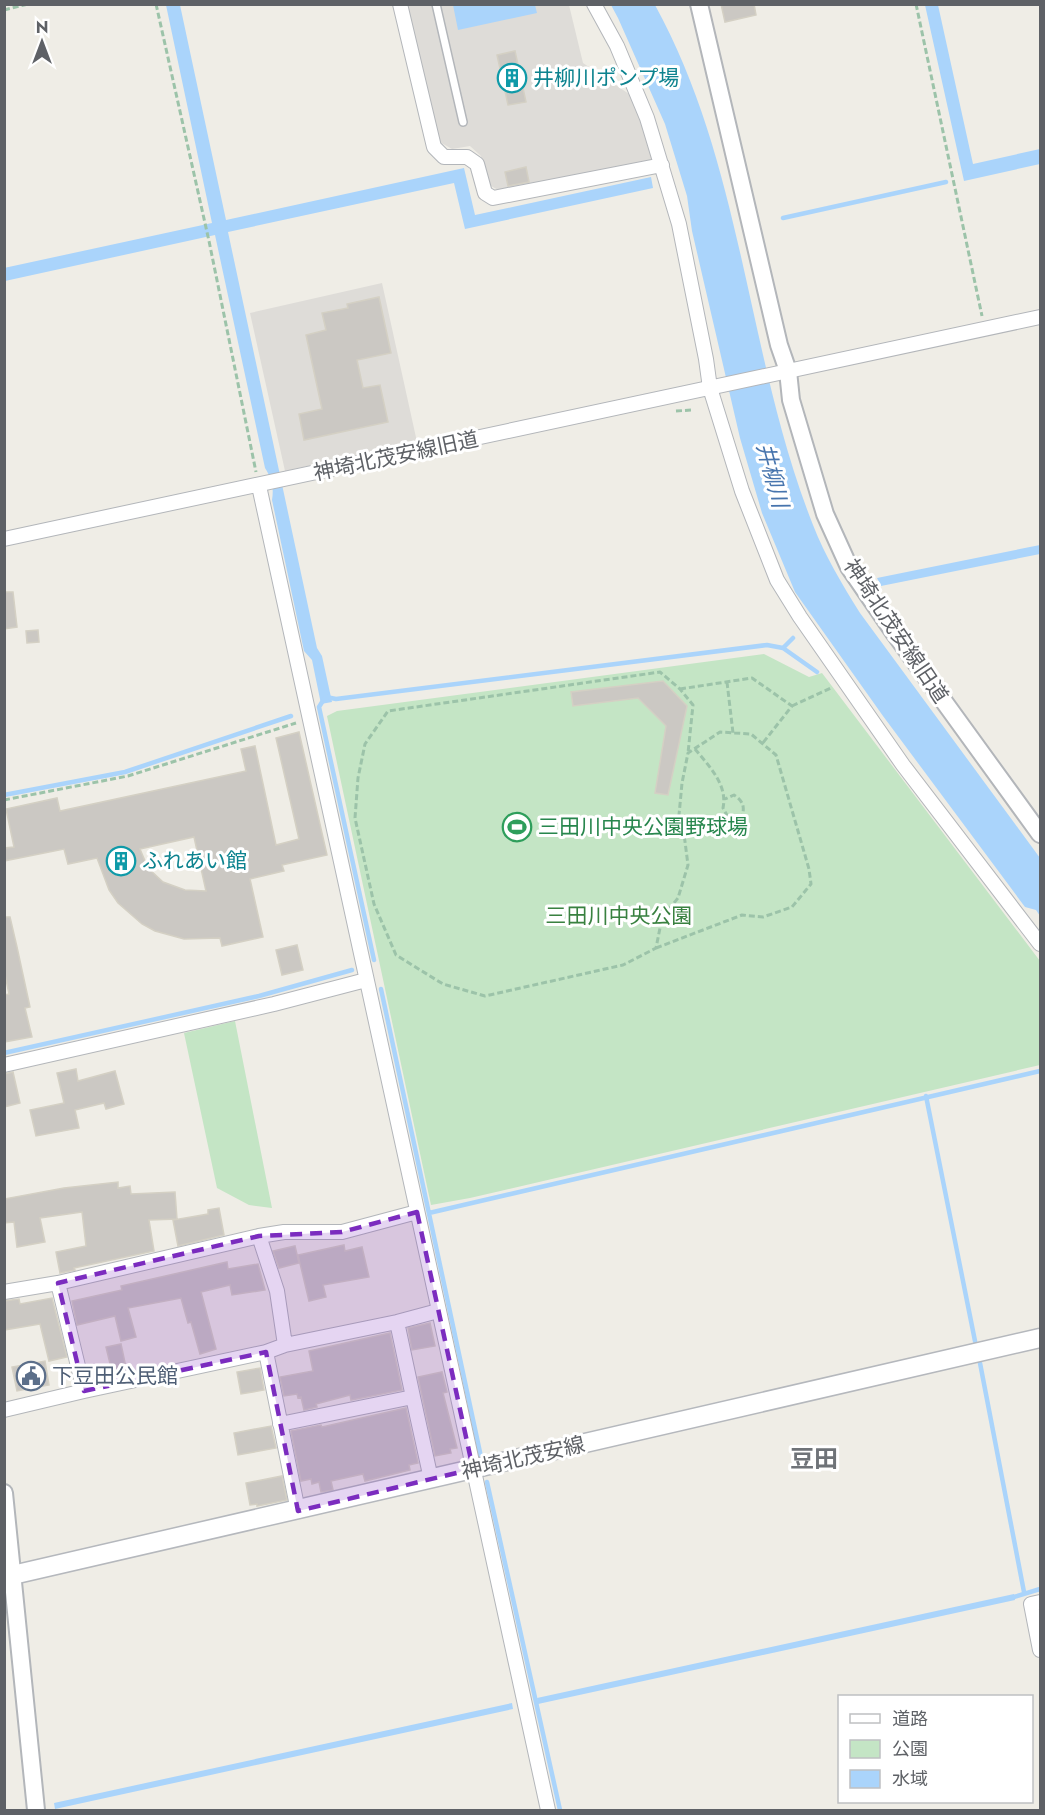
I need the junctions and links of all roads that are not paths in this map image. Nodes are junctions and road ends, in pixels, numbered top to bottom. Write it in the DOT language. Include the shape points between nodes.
graph roads {
  1 [pos="400,4"];
  2 [pos="436,4"];
  3 [pos="594,4"];
  4 [pos="699,4"];
  5 [pos="463,122"];
  6 [pos="662,165"];
  7 [pos="1041,317"];
  8 [pos="781,373"];
  9 [pos="716,387"];
  10 [pos="270,484"];
  11 [pos="4,539"];
  12 [pos="1041,834"];
  13 [pos="1041,944"];
  14 [pos="366,980"];
  15 [pos="4,1065"];
  16 [pos="417,1212"];
  17 [pos="258,1236"];
  18 [pos="58,1283"];
  19 [pos="4,1292"];
  20 [pos="438,1311"];
  21 [pos="397,1322"];
  22 [pos="1041,1338"];
  23 [pos="285,1345"];
  24 [pos="266,1352"];
  25 [pos="84,1391"];
  26 [pos="413,1397"];
  27 [pos="4,1410"];
  28 [pos="280,1424"];
  29 [pos="473,1469"];
  30 [pos="431,1479"];
  31 [pos="4,1493"];
  32 [pos="298,1510"];
  33 [pos="9,1576"];
  34 [pos="1041,1602"];
  35 [pos="1041,1650"];
  36 [pos="36,1810"];
  37 [pos="548,1810"];
  1 -- 6 [label="street" via="434,147 444,157 467,157 477,164 485,193 493,198"];
  2 -- 5 [label="lane"];
  3 -- 6 [label="street" via="617,46"];
  4 -- 8 [label="street, 神埼北茂安線旧道" via="779,345"];
  6 -- 9 [label="street" via="679,224 706,359"];
  7 -- 8 [label="street"];
  8 -- 9 [label="street, 神埼北茂安線旧道"];
  8 -- 12 [label="street, 神埼北茂安線旧道" via="825,514 849,567"];
  9 -- 10 [label="street, 神埼北茂安線旧道"];
  9 -- 13 [label="street" via="742,491 777,580 903,765"];
  10 -- 11 [label="street, 神埼北茂安線旧道"];
  10 -- 14 [label="street" via="309,718"];
  14 -- 15 [label="street"];
  14 -- 16 [label="street"];
  16 -- 17 [label="street" via="342,1232"];
  16 -- 20 [label="street"];
  17 -- 18 [label="street"];
  17 -- 23 [label="street" via="277,1291"];
  18 -- 19 [label="street"];
  18 -- 25 [label="street"];
  20 -- 21 [label="street"];
  20 -- 29 [label="street"];
  21 -- 23 [label="street"];
  21 -- 26 [label="street"];
  22 -- 29 [label="main road, 神埼北茂安線"];
  23 -- 24 [label="street"];
  24 -- 25 [label="street"];
  24 -- 28 [label="street"];
  25 -- 27 [label="street"];
  26 -- 28 [label="street"];
  26 -- 30 [label="street"];
  28 -- 32 [label="street"];
  29 -- 30 [label="main road, 神埼北茂安線"];
  29 -- 37 [label="street"];
  30 -- 32 [label="main road, 神埼北茂安線"];
  31 -- 33 [label="street"];
  32 -- 33 [label="main road, 神埼北茂安線"];
  33 -- 36 [label="street"];
  34 -- 35 [label="street" via="1031,1604"];
}
